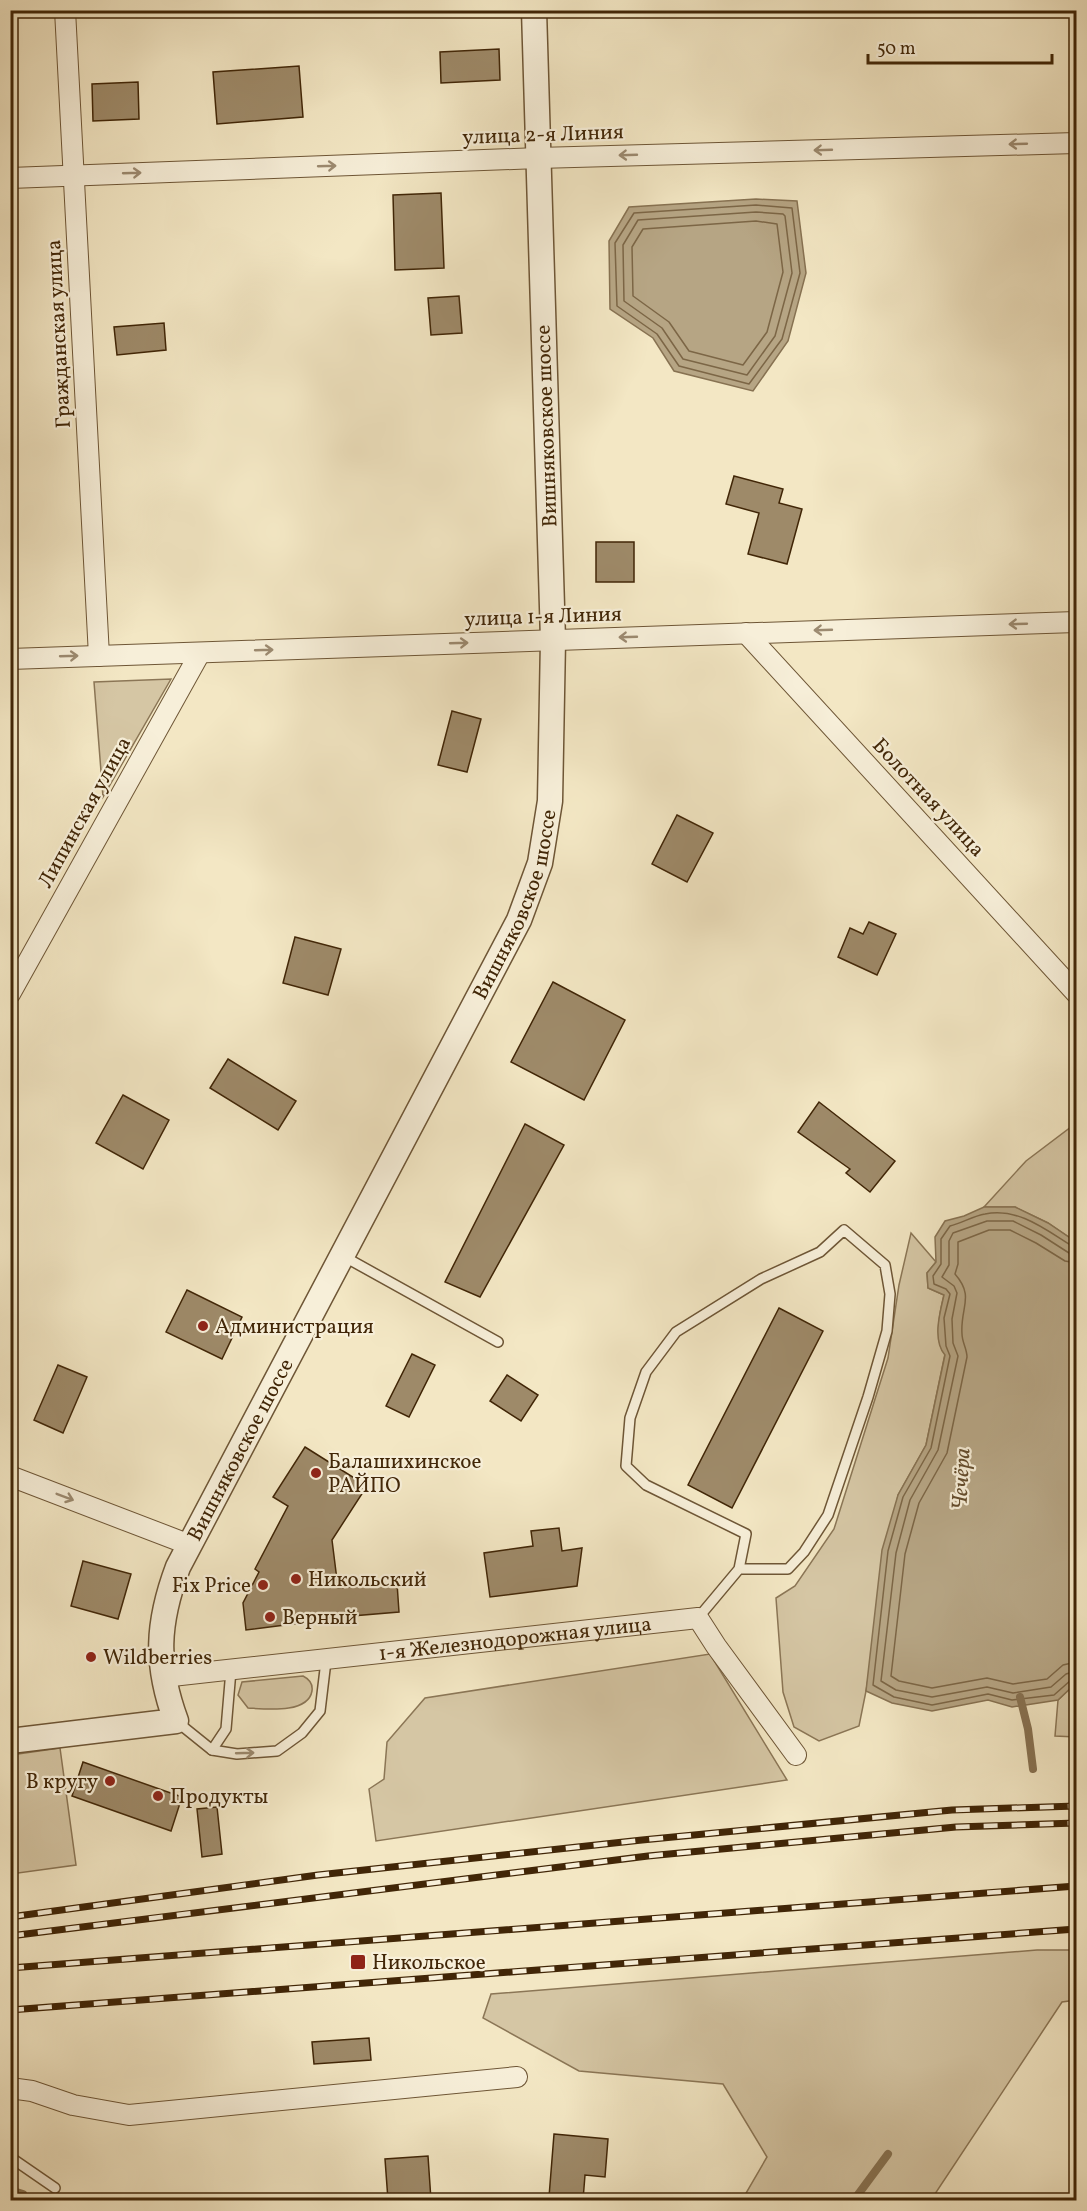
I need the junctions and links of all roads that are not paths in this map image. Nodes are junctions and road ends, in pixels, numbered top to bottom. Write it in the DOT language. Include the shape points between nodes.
graph roads {
  1 [pos="65,10"];
  2 [pos="534,10"];
  3 [pos="1077,143"];
  4 [pos="538,158"];
  5 [pos="74,176"];
  6 [pos="10,178"];
  7 [pos="1077,622"];
  8 [pos="746,633"];
  9 [pos="553,640"];
  10 [pos="200,653"];
  11 [pos="99,656"];
  12 [pos="10,659"];
  13 [pos="1077,993"];
  14 [pos="10,994"];
  15 [pos="342,1256"];
  16 [pos="498,1342"];
  17 [pos="10,1476"];
  18 [pos="190,1545"];
  19 [pos="739,1569"];
  20 [pos="698,1618"];
  21 [pos="326,1661"];
  22 [pos="231,1670"];
  23 [pos="163,1677"];
  24 [pos="176,1721"];
  25 [pos="10,1741"];
  26 [pos="212,1750"];
  27 [pos="796,1755"];
  28 [pos="517,2077"];
  29 [pos="10,2088"];
  30 [pos="10,2157"];
  31 [pos="55,2188"];
  1 -- 5 [label="street, Гражданская улица"];
  2 -- 4 [label="street, Вишняковское шоссе"];
  3 -- 4 [label="street, улица 2-я Линия, one-way"];
  5 -- 4 [label="street, улица 2-я Линия, one-way"];
  4 -- 9 [label="street, Вишняковское шоссе"];
  5 -- 6 [label="street, улица 2-я Линия"];
  5 -- 11 [label="street, Гражданская улица"];
  7 -- 8 [label="street, улица 1-я Линия, one-way"];
  8 -- 9 [label="street, улица 1-я Линия, one-way"];
  8 -- 13 [label="street, Болотная улица"];
  10 -- 9 [label="street, улица 1-я Линия, one-way"];
  9 -- 15 [label="street, Вишняковское шоссе" via="550,801 532,888 519,920"];
  10 -- 11 [label="street, улица 1-я Линия"];
  10 -- 14 [label="street, Липинская улица"];
  12 -- 11 [label="street, улица 1-я Линия, one-way"];
  15 -- 16 [label="lane"];
  15 -- 18 [label="street, Вишняковское шоссе"];
  17 -- 18 [label="street, one-way"];
  18 -- 23 [label="street, Вишняковское шоссе" via="170,1589 164,1617"];
  19 -- 19 [label="lane" via="746,1534 646,1485 626,1466 630,1419 646,1372 676,1332 761,1279 820,1252 844,1230 885,1265 890,1294 887,1331 868,1397 828,1515 804,1552 788,1569"];
  19 -- 20 [label="lane"];
  20 -- 21 [label="street, 1-я Железнодорожная улица"];
  20 -- 27 [label="street"];
  21 -- 22 [label="street, 1-я Железнодорожная улица"];
  26 -- 21 [label="lane, one-way" via="237,1754 277,1751 302,1732 320,1711"];
  22 -- 23 [label="street, 1-я Железнодорожная улица"];
  22 -- 26 [label="lane" via="226,1729"];
  23 -- 24 [label="street, Вишняковское шоссе"];
  24 -- 25 [label="street"];
  24 -- 26 [label="lane"];
  28 -- 29 [label="street" via="129,2115"];
  30 -- 31 [label="lane"];
}
